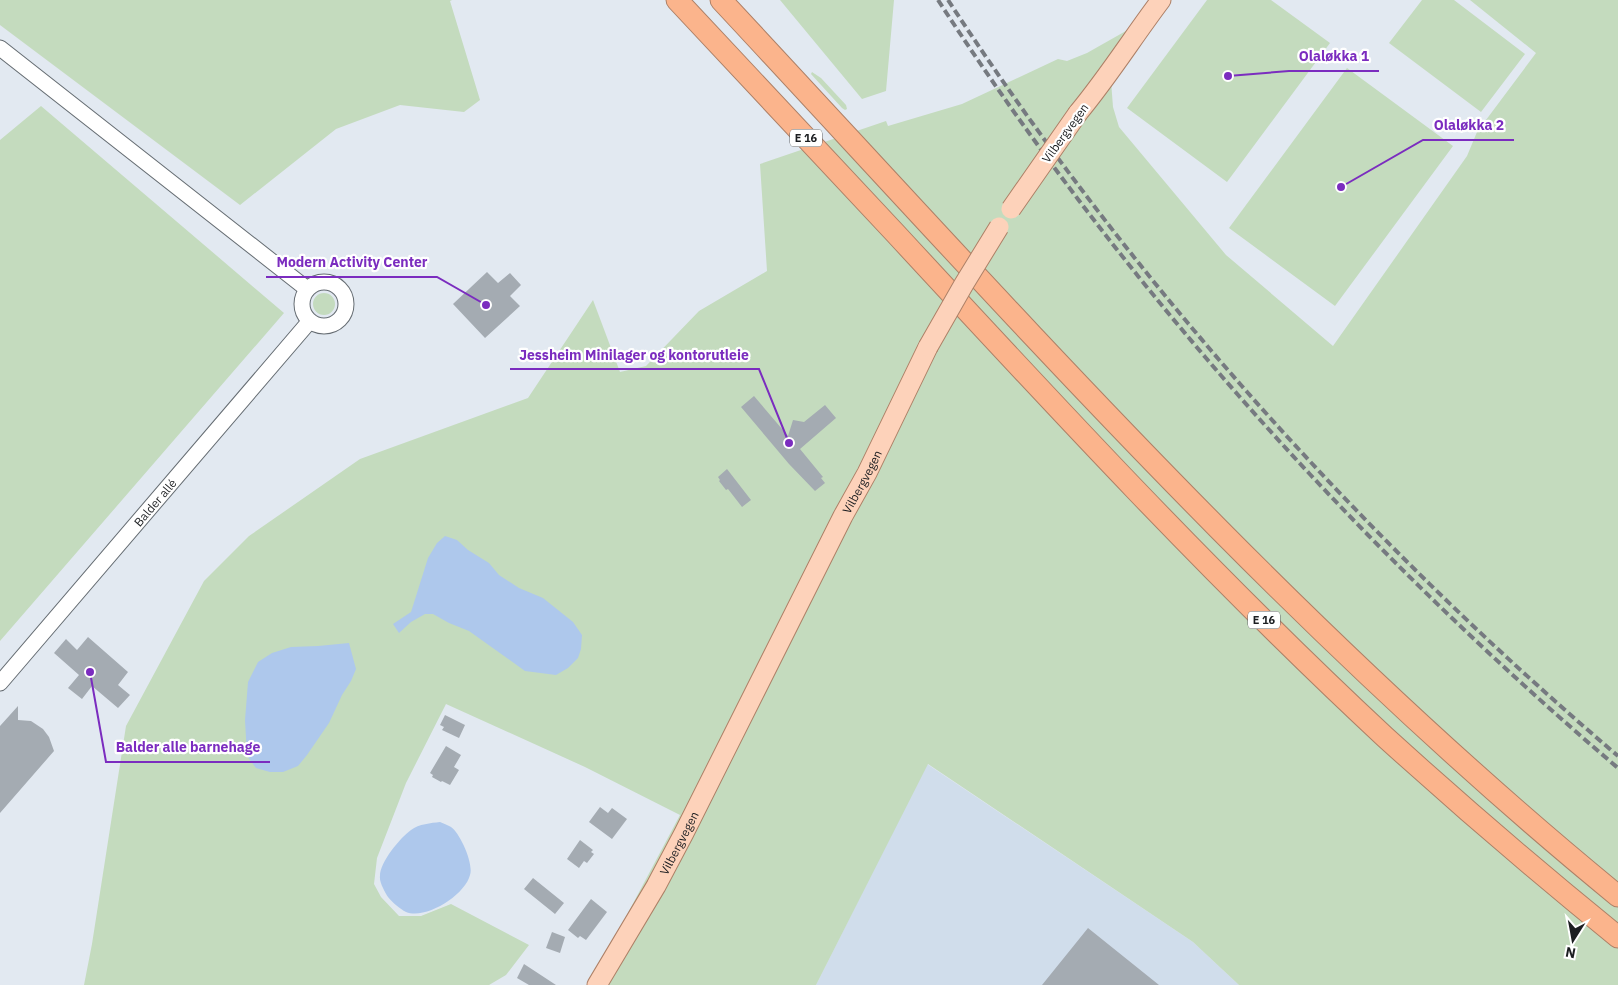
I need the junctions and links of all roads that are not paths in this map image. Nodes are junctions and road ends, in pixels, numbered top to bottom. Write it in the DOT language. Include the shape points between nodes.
graph roads {
  1 [pos="677,0"];
  2 [pos="720,0"];
  3 [pos="739,0"];
  4 [pos="1161,0"];
  5 [pos="0,48"];
  6 [pos="792,77"];
  7 [pos="307,289"];
  8 [pos="309,322"];
  9 [pos="0,683"];
  10 [pos="1618,896"];
  11 [pos="1618,937"];
  12 [pos="597,985"];
  1 -- 11 [label="highway, E 16" via="1024,373 1197,553 1385,736 1509,847"];
  2 -- 6 [label="highway, E 16"];
  3 -- 6 [label="highway, E 16" via="787,58"];
  4 -- 12 [label="main road, Vilbergvegen, bridge" via="1098,90 1078,113 964,284 928,347 684,833"];
  5 -- 7 [label="street"];
  6 -- 10 [label="highway, E 16" via="1100,406 1310,621 1477,776"];
  7 -- 8 [label="street" via="301,302"];
  7 -- 8 [label="street" via="319,282 333,284 343,293 346,306 341,319 329,326"];
  8 -- 9 [label="street, Balder allé"];
}
